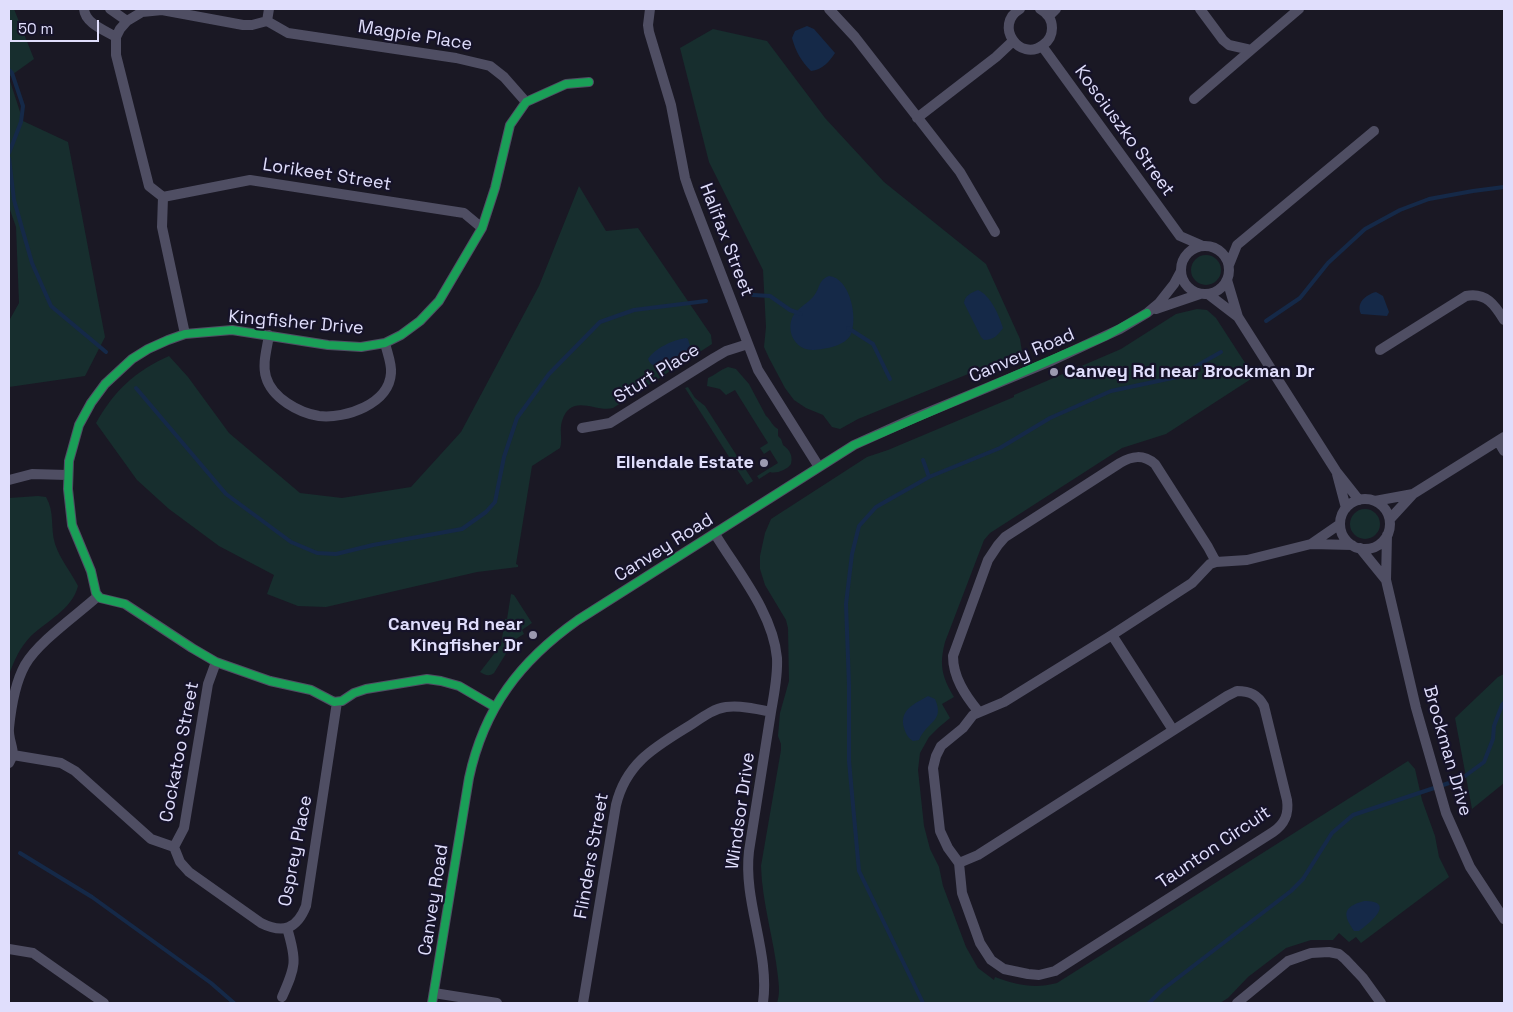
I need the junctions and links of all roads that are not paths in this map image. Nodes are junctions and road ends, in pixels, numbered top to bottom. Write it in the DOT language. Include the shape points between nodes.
graph roads {
  1 [pos="84,9"];
  2 [pos="110,9"];
  3 [pos="269,9"];
  4 [pos="650,9"];
  5 [pos="829,9"];
  6 [pos="1018,9"];
  7 [pos="1040,9"];
  8 [pos="1200,9"];
  9 [pos="1299,9"];
  10 [pos="1052,13"];
  11 [pos="267,20"];
  12 [pos="127,21"];
  13 [pos="116,37"];
  14 [pos="1012,41"];
  15 [pos="1042,46"];
  16 [pos="1251,50"];
  17 [pos="589,82"];
  18 [pos="1194,99"];
  19 [pos="526,102"];
  20 [pos="917,118"];
  21 [pos="1374,131"];
  22 [pos="164,197"];
  23 [pos="482,228"];
  24 [pos="995,232"];
  25 [pos="1180,236"];
  26 [pos="1237,245"];
  27 [pos="1208,246"];
  28 [pos="1183,259"];
  29 [pos="1229,266"];
  30 [pos="1180,271"];
  31 [pos="1227,280"];
  32 [pos="1204,294"];
  33 [pos="1147,313"];
  34 [pos="1238,317"];
  35 [pos="1504,320"];
  36 [pos="185,334"];
  37 [pos="269,335"];
  38 [pos="385,343"];
  39 [pos="748,344"];
  40 [pos="1380,350"];
  41 [pos="582,428"];
  42 [pos="1501,439"];
  43 [pos="1504,451"];
  44 [pos="819,467"];
  45 [pos="1336,471"];
  46 [pos="67,475"];
  47 [pos="9,480"];
  48 [pos="1413,494"];
  49 [pos="1360,500"];
  50 [pos="1375,501"];
  51 [pos="1346,508"];
  52 [pos="1390,519"];
  53 [pos="1340,524"];
  54 [pos="716,534"];
  55 [pos="1387,535"];
  56 [pos="1311,544"];
  57 [pos="1356,546"];
  58 [pos="1216,562"];
  59 [pos="1386,580"];
  60 [pos="98,596"];
  61 [pos="1112,635"];
  62 [pos="216,662"];
  63 [pos="337,702"];
  64 [pos="495,707"];
  65 [pos="978,711"];
  66 [pos="771,712"];
  67 [pos="1173,730"];
  68 [pos="11,759"];
  69 [pos="174,847"];
  70 [pos="959,863"];
  71 [pos="1504,919"];
  72 [pos="287,928"];
  73 [pos="9,949"];
  74 [pos="282,997"];
  75 [pos="433,998"];
  76 [pos="102,1003"];
  77 [pos="497,1003"];
  78 [pos="583,1003"];
  79 [pos="764,1003"];
  80 [pos="1238,1003"];
  81 [pos="1381,1003"];
  1 -- 13 [label="street" via="90,21"];
  2 -- 12 [label="street"];
  3 -- 11 [label="street"];
  4 -- 39 [label="street, Halifax Street" via="649,32 671,105 685,178"];
  5 -- 20 [label="street" via="855,37"];
  6 -- 14 [label="street" via="1009,21"];
  7 -- 10 [label="street"];
  8 -- 16 [label="street" via="1222,40"];
  9 -- 16 [label="street"];
  10 -- 15 [label="street" via="1050,38"];
  11 -- 12 [label="street" via="243,25 162,10 139,14"];
  11 -- 19 [label="street, Magpie Place" via="288,32 490,66"];
  12 -- 13 [label="street"];
  13 -- 22 [label="street" via="116,55 149,186"];
  14 -- 15 [label="street" via="1024,49"];
  14 -- 20 [label="street"];
  15 -- 25 [label="street, Kosciuszko Street"];
  16 -- 18 [label="street"];
  17 -- 19 [label="street" via="566,84"];
  19 -- 23 [label="street, Kingfisher Drive" via="510,125"];
  20 -- 24 [label="street" via="960,172"];
  21 -- 26 [label="street"];
  22 -- 23 [label="street, Lorikeet Street" via="250,180 464,213"];
  22 -- 36 [label="street" via="162,227"];
  23 -- 38 [label="street, Kingfisher Drive" via="439,301 401,335"];
  25 -- 27 [label="street"];
  25 -- 28 [label="street, Kosciuszko Street"];
  26 -- 27 [label="street"];
  26 -- 29 [label="street"];
  27 -- 28 [label="street" via="1190,250"];
  27 -- 29 [label="street" via="1220,251"];
  28 -- 30 [label="street"];
  29 -- 31 [label="street"];
  30 -- 32 [label="street" via="1186,285"];
  30 -- 33 [label="street, Canvey Road" via="1164,297"];
  31 -- 32 [label="street" via="1216,292"];
  31 -- 34 [label="street"];
  32 -- 33 [label="street, Canvey Road" via="1169,303"];
  32 -- 34 [label="street"];
  33 -- 44 [label="street, Canvey Road" via="1106,336 854,444"];
  34 -- 45 [label="street"];
  35 -- 40 [label="street" via="1487,298 1466,296"];
  36 -- 37 [label="street, Kingfisher Drive" via="232,330"];
  36 -- 46 [label="street, Kingfisher Drive" via="148,349 110,377 79,425"];
  37 -- 38 [label="street, Kingfisher Drive" via="328,345 361,347"];
  37 -- 38 [label="street, Kingfisher Drive" via="264,364 270,387 293,406 320,416 352,412 378,400 392,372"];
  39 -- 41 [label="street, Sturt Place" via="726,351 610,424"];
  39 -- 44 [label="street, Halifax Street" via="763,379"];
  42 -- 43 [label="street"];
  42 -- 48 [label="street"];
  44 -- 54 [label="street, Canvey Road"];
  45 -- 49 [label="street"];
  45 -- 51 [label="street"];
  46 -- 47 [label="street" via="32,474"];
  46 -- 60 [label="street, Kingfisher Drive" via="72,525"];
  48 -- 50 [label="street"];
  48 -- 52 [label="street"];
  49 -- 50 [label="street"];
  49 -- 51 [label="street"];
  50 -- 52 [label="street"];
  51 -- 53 [label="street"];
  52 -- 55 [label="street"];
  53 -- 56 [label="street"];
  53 -- 57 [label="street" via="1346,539"];
  54 -- 64 [label="street, Canvey Road" via="555,636 519,671"];
  54 -- 66 [label="street" via="760,605 772,631 777,667"];
  55 -- 57 [label="street" via="1376,546"];
  55 -- 59 [label="street, Brockman Drive"];
  56 -- 57 [label="street"];
  56 -- 58 [label="street" via="1247,560"];
  57 -- 59 [label="street, Brockman Drive"];
  58 -- 61 [label="street, Taunton Circuit" via="1192,583"];
  58 -- 65 [label="street" via="1154,464 1138,456 1120,463 1005,537 991,554 953,656 957,679"];
  59 -- 71 [label="street, Brockman Drive" via="1416,708 1446,813 1473,872"];
  60 -- 62 [label="street" via="125,604"];
  60 -- 68 [label="street" via="37,649 26,664 19,679 9,728"];
  61 -- 65 [label="street, Taunton Circuit" via="1004,702"];
  61 -- 67 [label="street"];
  62 -- 63 [label="street" via="264,680 312,690"];
  62 -- 69 [label="street, Cockatoo Street" via="208,684 184,828"];
  63 -- 64 [label="street" via="366,689 427,679 459,686"];
  63 -- 72 [label="street, Osprey Place" via="306,906 300,918"];
  64 -- 75 [label="street, Canvey Road" via="479,742 471,771"];
  65 -- 70 [label="street, Taunton Circuit" via="944,743 933,768 940,831"];
  66 -- 78 [label="street, Flinders Street" via="738,706 719,708 659,744 629,773 616,805"];
  66 -- 79 [label="street, Windsor Drive" via="747,871 763,970"];
  67 -- 70 [label="street, Taunton Circuit" via="978,855"];
  67 -- 70 [label="street, Taunton Circuit" via="1234,692 1245,692 1258,698 1265,710 1287,800 1283,824 1060,968 1039,975 1004,968 984,952 962,893"];
  68 -- 69 [label="street" via="53,761 68,767 151,839"];
  69 -- 72 [label="street" via="180,862 189,872 262,923 274,929"];
  72 -- 74 [label="street, Osprey Place" via="294,951 294,966"];
  73 -- 76 [label="street" via="33,953"];
  75 -- 77 [label="street"];
  80 -- 81 [label="street" via="1288,961 1311,952 1339,954 1363,978"];
}
